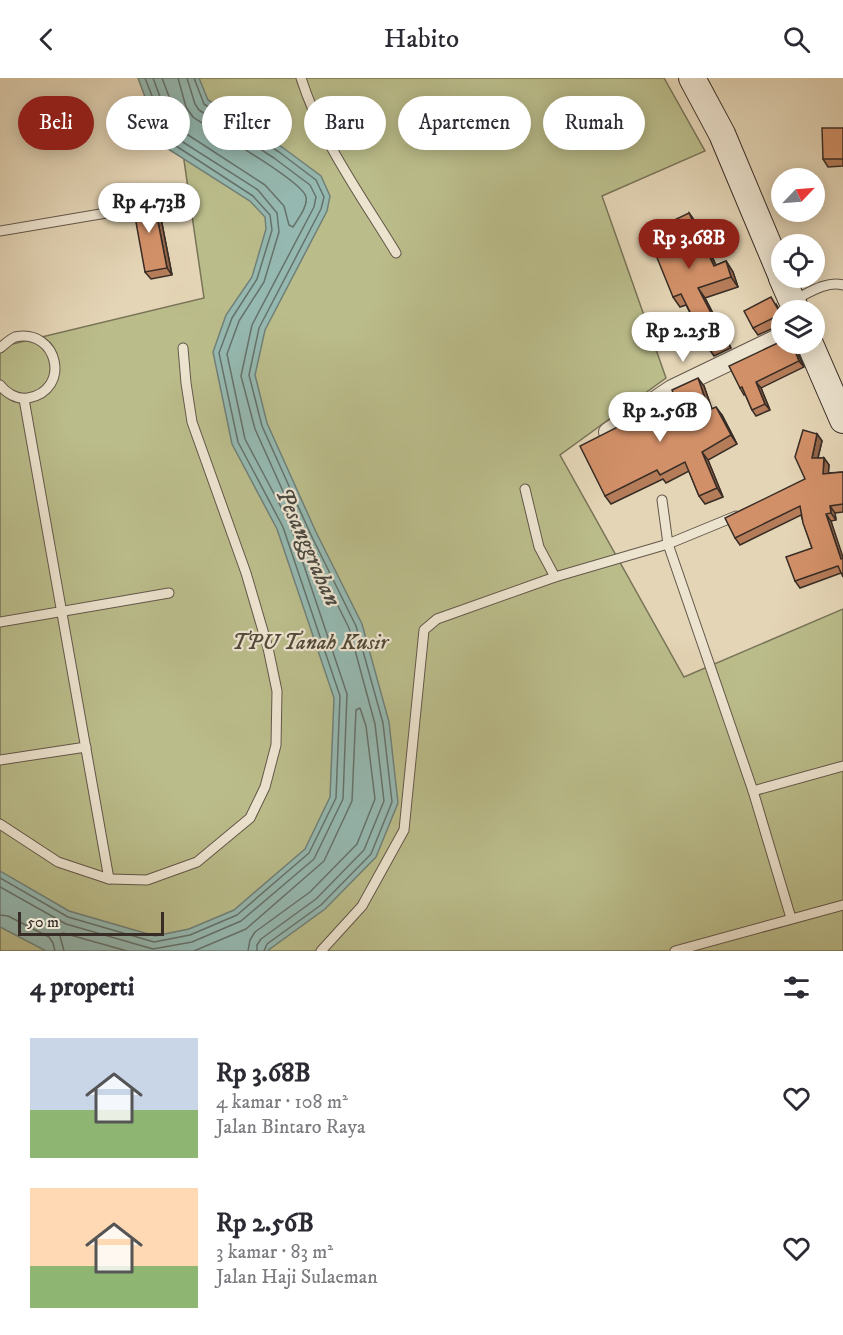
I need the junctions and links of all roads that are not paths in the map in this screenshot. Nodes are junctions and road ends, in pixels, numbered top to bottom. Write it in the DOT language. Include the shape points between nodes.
graph roads {
  1 [pos="301,78"];
  2 [pos="692,78"];
  3 [pos="124,210"];
  4 [pos="0,231"];
  5 [pos="396,253"];
  6 [pos="843,285"];
  7 [pos="788,291"];
  8 [pos="771,341"];
  9 [pos="0,348"];
  10 [pos="183,348"];
  11 [pos="814,354"];
  12 [pos="0,385"];
  13 [pos="24,399"];
  14 [pos="843,420"];
  15 [pos="609,432"];
  16 [pos="525,489"];
  17 [pos="662,500"];
  18 [pos="738,515"];
  19 [pos="668,544"];
  20 [pos="555,577"];
  21 [pos="169,593"];
  22 [pos="63,611"];
  23 [pos="0,622"];
  24 [pos="86,747"];
  25 [pos="0,760"];
  26 [pos="843,766"];
  27 [pos="753,791"];
  28 [pos="0,824"];
  29 [pos="109,879"];
  30 [pos="843,905"];
  31 [pos="791,918"];
  32 [pos="321,951"];
  33 [pos="675,951"];
  1 -- 5 [label="lane" via="316,118"];
  2 -- 7 [label="main road" via="722,134"];
  3 -- 4 [label="lane"];
  6 -- 7 [label="lane"];
  8 -- 15 [label="street" via="672,389"];
  9 -- 13 [label="lane" via="13,338 34,337 51,349 56,369 51,384 40,395"];
  10 -- 29 [label="lane" via="192,422 246,573 268,648 277,691 276,745 265,787 250,818 197,862 147,880"];
  11 -- 14 [label="main road"];
  12 -- 13 [label="lane" via="6,393"];
  13 -- 22 [label="lane"];
  16 -- 20 [label="lane" via="539,547"];
  17 -- 19 [label="lane"];
  18 -- 19 [label="lane"];
  19 -- 20 [label="lane"];
  19 -- 27 [label="lane"];
  20 -- 32 [label="lane" via="437,619 424,630 404,830 362,906"];
  21 -- 22 [label="lane"];
  22 -- 23 [label="lane"];
  22 -- 24 [label="lane"];
  24 -- 25 [label="lane"];
  24 -- 29 [label="lane"];
  26 -- 27 [label="lane"];
  27 -- 31 [label="lane"];
  28 -- 29 [label="lane" via="58,862"];
  30 -- 31 [label="lane"];
  31 -- 33 [label="lane"];
}
